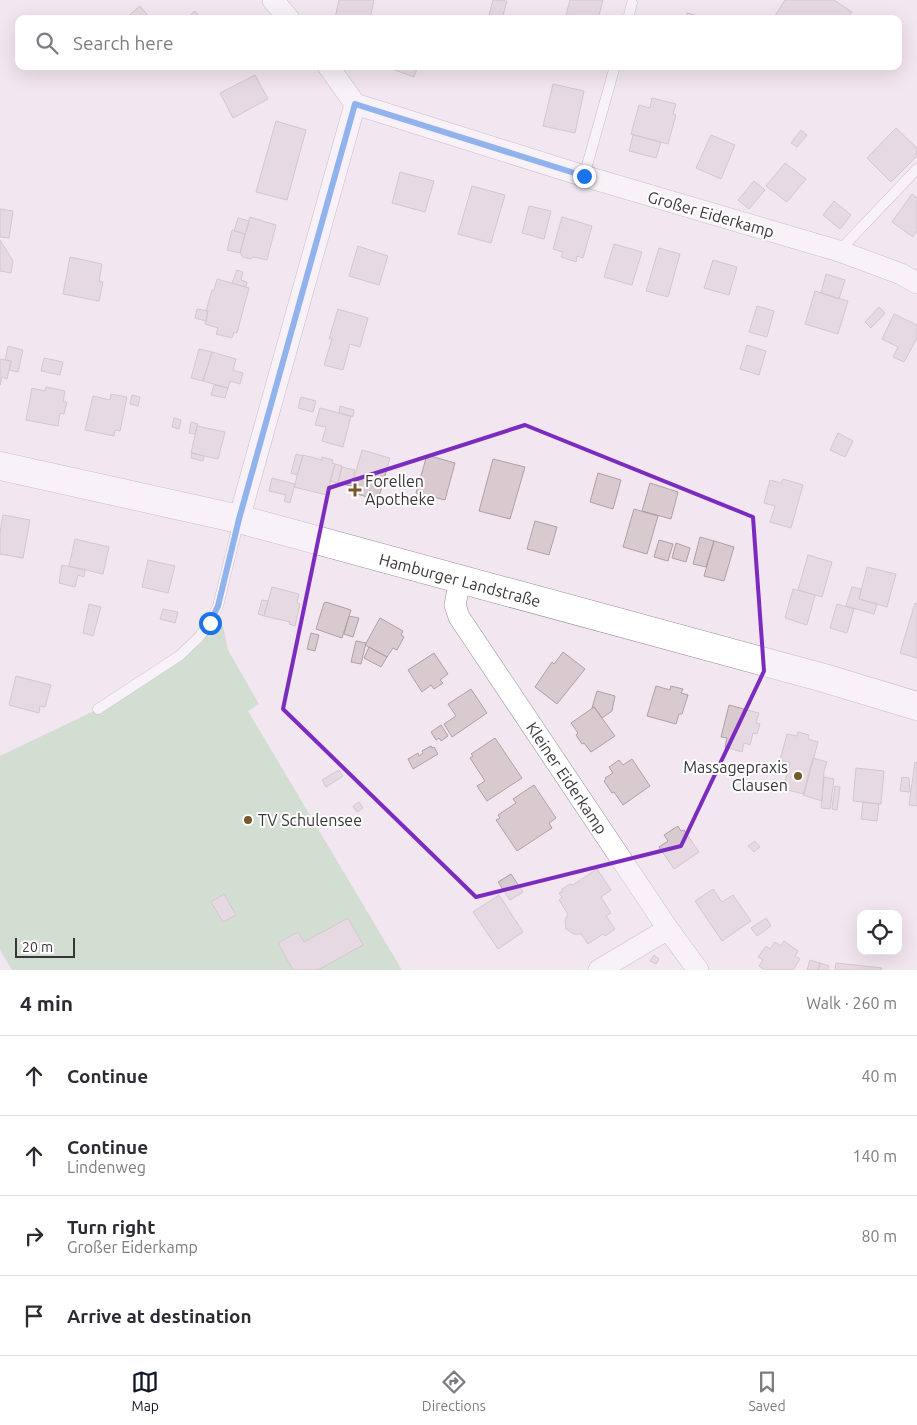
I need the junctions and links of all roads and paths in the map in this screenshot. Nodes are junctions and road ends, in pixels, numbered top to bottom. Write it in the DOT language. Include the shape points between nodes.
graph roads {
  1 [pos="273,0"];
  2 [pos="632,3"];
  3 [pos="286,15"];
  4 [pos="629,15"];
  5 [pos="331,70"];
  6 [pos="614,70"];
  7 [pos="355,104"];
  8 [pos="917,169"];
  9 [pos="584,176"];
  10 [pos="839,251"];
  11 [pos="917,283"];
  12 [pos="0,466"];
  13 [pos="239,519"];
  14 [pos="460,580"];
  15 [pos="917,706"];
  16 [pos="98,709"];
  17 [pos="668,929"];
  18 [pos="599,970"];
  19 [pos="698,970"];
  1 -- 3 [label="street"];
  2 -- 4 [label="lane"];
  5 -- 7 [label="street"];
  6 -- 9 [label="lane"];
  7 -- 9 [label="street, Großer Eiderkamp"];
  7 -- 13 [label="street"];
  8 -- 10 [label="lane"];
  9 -- 10 [label="street, Großer Eiderkamp"];
  10 -- 11 [label="street, Großer Eiderkamp"];
  12 -- 13 [label="main road, Hamburger Landstraße"];
  13 -- 14 [label="main road, Hamburger Landstraße"];
  13 -- 16 [label="lane" via="218,606 210,623 179,656"];
  14 -- 15 [label="main road, Hamburger Landstraße"];
  14 -- 17 [label="street, Kleiner Eiderkamp" via="455,605 459,617"];
  17 -- 18 [label="street"];
  17 -- 19 [label="street, Kleiner Eiderkamp"];
}
